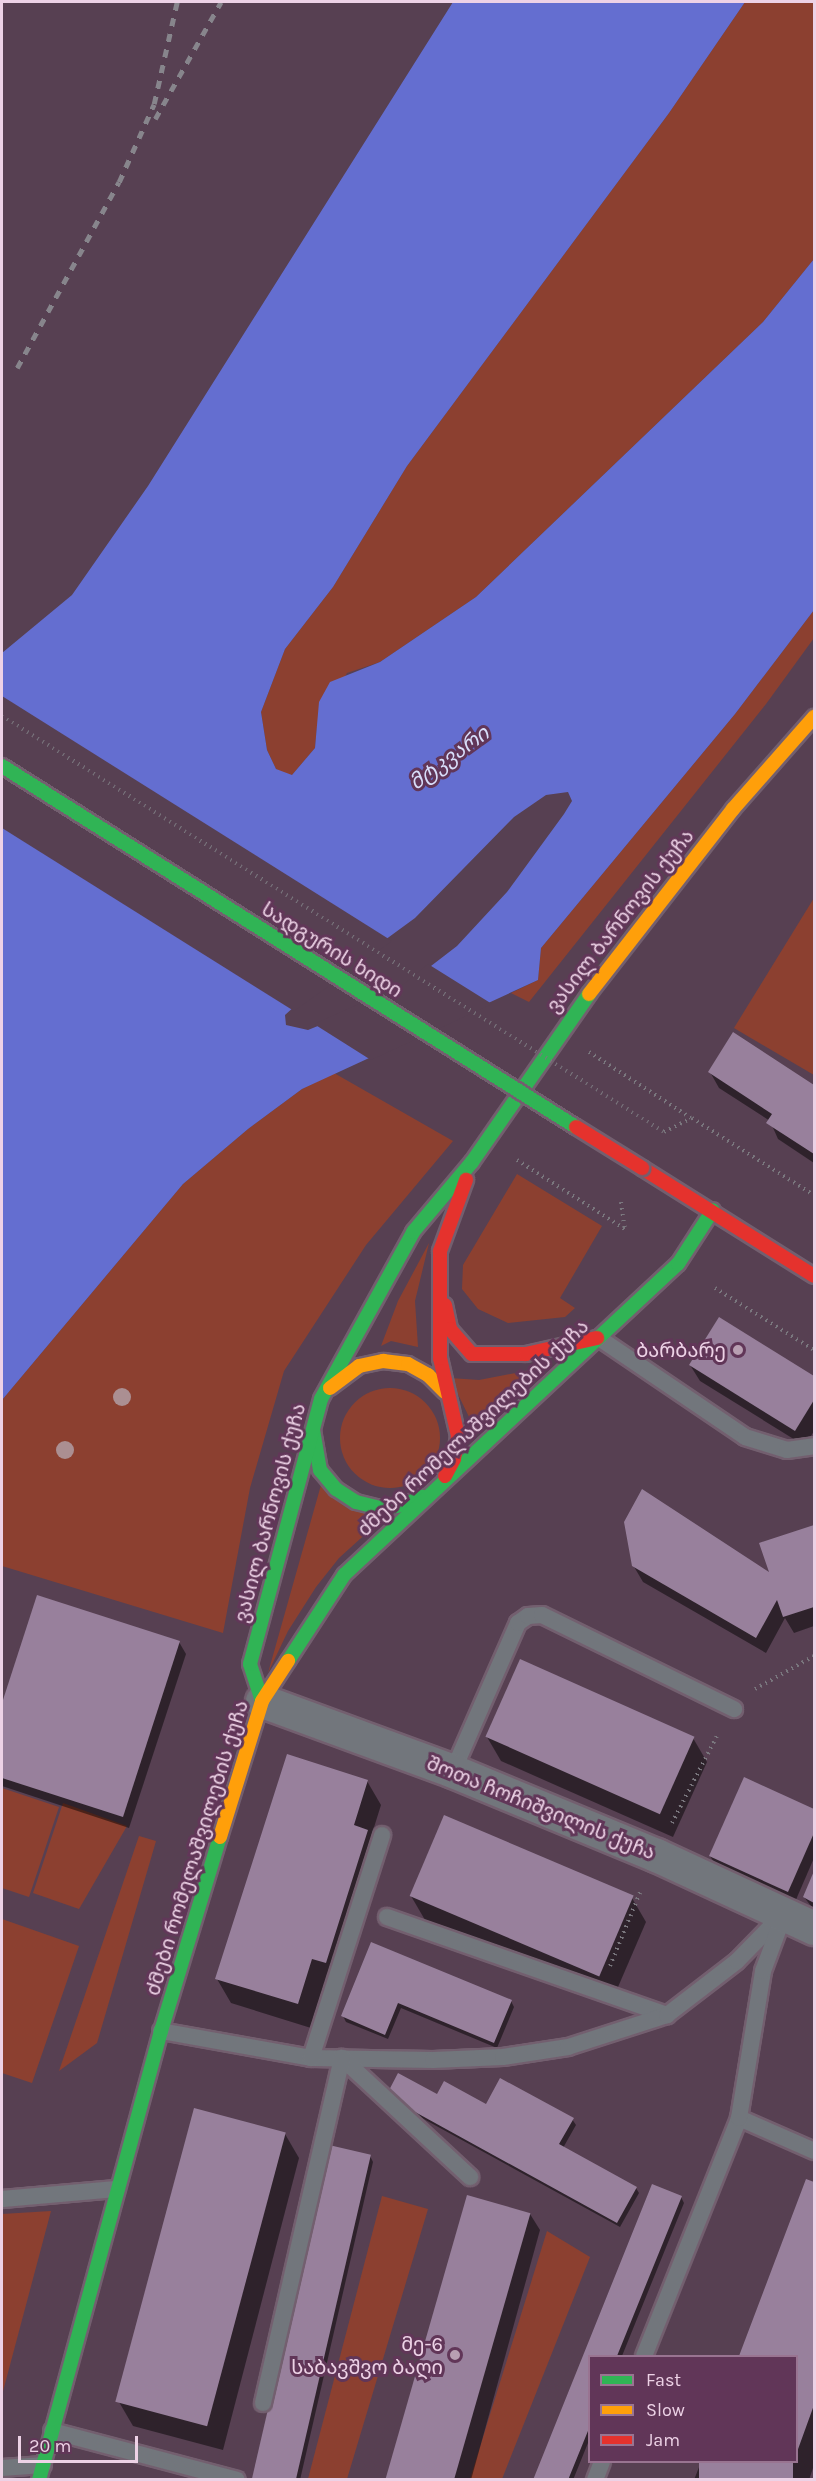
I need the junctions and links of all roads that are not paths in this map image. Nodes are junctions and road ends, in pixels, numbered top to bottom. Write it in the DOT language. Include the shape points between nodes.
graph roads {
  1 [pos="814,717"];
  2 [pos="2,766"];
  3 [pos="472,1162"];
  4 [pos="713,1210"];
  5 [pos="814,1276"];
  6 [pos="439,1282"];
  7 [pos="599,1338"];
  8 [pos="472,1354"];
  9 [pos="440,1358"];
  10 [pos="408,1364"];
  11 [pos="445,1392"];
  12 [pos="321,1399"];
  13 [pos="313,1423"];
  14 [pos="814,1446"];
  15 [pos="443,1479"];
  16 [pos="426,1495"];
  17 [pos="262,1701"];
  18 [pos="734,1709"];
  19 [pos="453,1771"];
  20 [pos="382,1834"];
  21 [pos="784,1913"];
  22 [pos="387,1917"];
  23 [pos="814,1928"];
  24 [pos="668,2015"];
  25 [pos="161,2031"];
  26 [pos="311,2058"];
  27 [pos="342,2058"];
  28 [pos="739,2118"];
  29 [pos="814,2151"];
  30 [pos="470,2177"];
  31 [pos="117,2189"];
  32 [pos="2,2199"];
  33 [pos="644,2355"];
  34 [pos="263,2403"];
  35 [pos="52,2431"];
  36 [pos="602,2463"];
  37 [pos="2,2468"];
  38 [pos="41,2472"];
  39 [pos="237,2480"];
  40 [pos="595,2480"];
  1 -- 3 [label="street, ვასილ ბარნოვის ქუჩა" via="733,809 559,1032"];
  2 -- 4 [label="street, სადგურის ხიდი, bridge"];
  3 -- 6 [label="street, ვასილ ბარნოვის ქუჩა" via="440,1251"];
  3 -- 12 [label="street, ვასილ ბარნოვის ქუჩა" via="413,1232"];
  4 -- 5 [label="street, სადგურის ხიდი"];
  4 -- 7 [label="street, ძმები რომელაშვილების ქუჩა" via="678,1263"];
  6 -- 8 [label="street" via="450,1329"];
  6 -- 9 [label="street"];
  7 -- 8 [label="street" via="526,1354"];
  7 -- 14 [label="lane" via="746,1437 787,1450"];
  7 -- 15 [label="street, ძმები რომელაშვილების ქუჩა"];
  8 -- 9 [label="street"];
  9 -- 10 [label="street"];
  9 -- 11 [label="street"];
  10 -- 11 [label="street" via="428,1375"];
  10 -- 12 [label="street" via="383,1361 358,1366 337,1379"];
  11 -- 15 [label="street" via="455,1413 458,1436 454,1459"];
  12 -- 13 [label="street, ვასილ ბარნოვის ქუჩა"];
  13 -- 16 [label="street" via="313,1447 320,1470 349,1498 380,1508 404,1505"];
  13 -- 17 [label="street, ვასილ ბარნოვის ქუჩა" via="249,1664"];
  15 -- 16 [label="street, ძმები რომელაშვილების ქუჩა"];
  16 -- 17 [label="street, ძმები რომელაშვილების ქუჩა" via="344,1575"];
  17 -- 19 [label="street, შოთა ჩოჩიშვილის ქუჩა"];
  17 -- 25 [label="street, ძმები რომელაშვილების ქუჩა"];
  18 -- 19 [label="lane" via="542,1615 528,1616 518,1623"];
  19 -- 21 [label="street, შოთა ჩოჩიშვილის ქუჩა"];
  20 -- 26 [label="lane"];
  21 -- 23 [label="street, შოთა ჩოჩიშვილის ქუჩა"];
  21 -- 24 [label="lane" via="737,1961"];
  21 -- 28 [label="lane" via="763,1971"];
  22 -- 24 [label="lane"];
  24 -- 27 [label="lane" via="568,2047 503,2057"];
  25 -- 26 [label="lane"];
  25 -- 31 [label="street, ძმები რომელაშვილების ქუჩა"];
  26 -- 27 [label="lane"];
  27 -- 30 [label="lane"];
  27 -- 34 [label="lane"];
  28 -- 29 [label="lane"];
  28 -- 33 [label="lane"];
  31 -- 32 [label="lane"];
  31 -- 35 [label="street, ძმები რომელაშვილების ქუჩა"];
  35 -- 38 [label="street, ძმები რომელაშვილების ქუჩა"];
  35 -- 39 [label="lane"];
  36 -- 40 [label="lane"];
  37 -- 38 [label="lane"];
}
